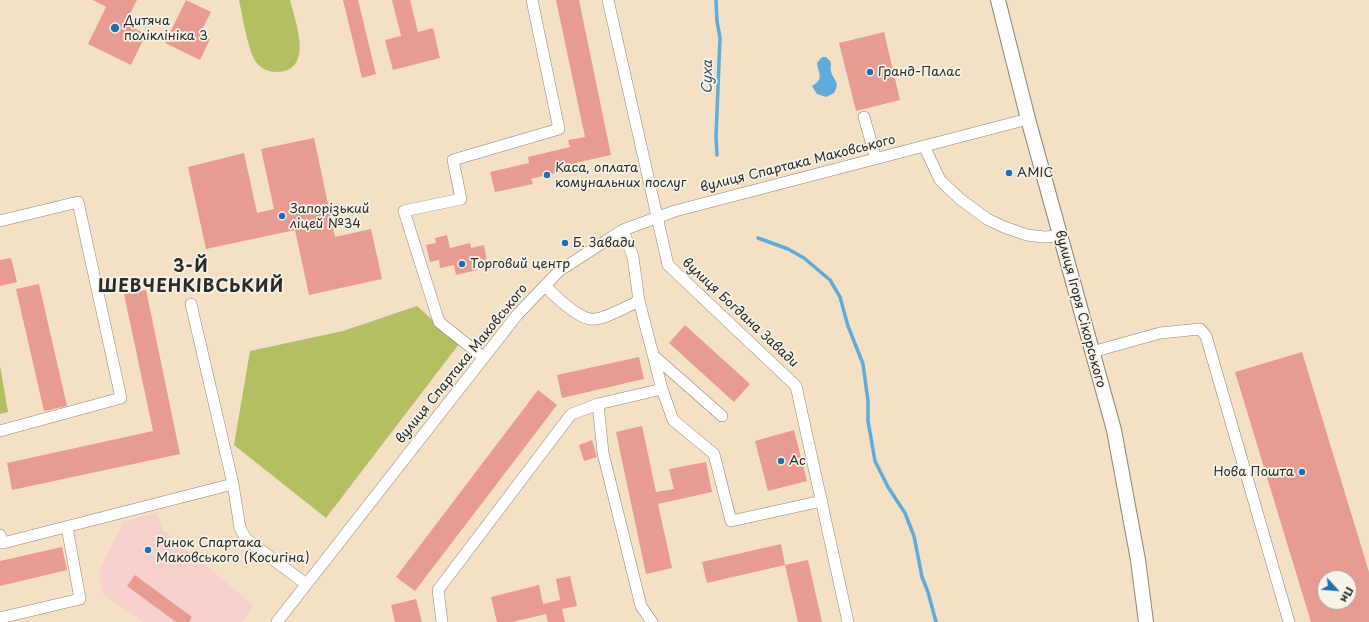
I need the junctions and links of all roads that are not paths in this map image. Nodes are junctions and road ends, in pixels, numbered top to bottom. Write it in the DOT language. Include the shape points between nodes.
graph roads {
  1 [pos="532,0"];
  2 [pos="608,0"];
  3 [pos="998,0"];
  4 [pos="864,117"];
  5 [pos="1028,120"];
  6 [pos="924,146"];
  7 [pos="876,159"];
  8 [pos="657,217"];
  9 [pos="0,220"];
  10 [pos="623,230"];
  11 [pos="1060,236"];
  12 [pos="544,286"];
  13 [pos="639,301"];
  14 [pos="191,304"];
  15 [pos="1092,352"];
  16 [pos="654,356"];
  17 [pos="483,357"];
  18 [pos="662,389"];
  19 [pos="598,404"];
  20 [pos="722,416"];
  21 [pos="0,431"];
  22 [pos="233,484"];
  23 [pos="822,501"];
  24 [pos="67,527"];
  25 [pos="0,535"];
  26 [pos="306,584"];
  27 [pos="0,618"];
  28 [pos="277,622"];
  29 [pos="442,622"];
  30 [pos="652,622"];
  31 [pos="848,622"];
  32 [pos="1146,622"];
  33 [pos="1289,622"];
  1 -- 17 [label="street" via="559,129 453,160 461,199 404,211 439,322"];
  2 -- 8 [label="street, вулиця Богдана Завади"];
  3 -- 5 [label="main road, вулиця Ігоря Сікорського"];
  4 -- 7 [label="street"];
  5 -- 6 [label="street, вулиця Спартака Маковського"];
  5 -- 11 [label="main road, вулиця Ігоря Сікорського"];
  6 -- 7 [label="street, вулиця Спартака Маковського"];
  6 -- 11 [label="street" via="940,180 987,219 1027,235"];
  7 -- 8 [label="street, вулиця Спартака Маковського"];
  8 -- 10 [label="street, вулиця Спартака Маковського"];
  8 -- 23 [label="street, вулиця Богдана Завади" via="668,265 796,386"];
  9 -- 21 [label="street" via="78,202 121,398"];
  10 -- 12 [label="street, вулиця Спартака Маковського" via="559,271"];
  10 -- 13 [label="street" via="633,257"];
  11 -- 15 [label="main road, вулиця Ігоря Сікорського"];
  12 -- 13 [label="street" via="579,314 590,319 601,318"];
  12 -- 17 [label="street, вулиця Спартака Маковського"];
  13 -- 16 [label="street"];
  14 -- 22 [label="street"];
  15 -- 32 [label="main road, вулиця Ігоря Сікорського" via="1114,430 1138,560"];
  15 -- 33 [label="street" via="1160,333 1200,329 1206,336"];
  16 -- 18 [label="street"];
  16 -- 20 [label="street"];
  17 -- 26 [label="street, вулиця Спартака Маковського"];
  18 -- 19 [label="street"];
  18 -- 23 [label="street" via="673,420 714,454 731,521"];
  19 -- 29 [label="street" via="572,414 438,590"];
  19 -- 30 [label="street" via="603,453 641,606"];
  22 -- 24 [label="street"];
  22 -- 26 [label="street" via="240,528 246,539"];
  23 -- 31 [label="street, вулиця Богдана Завади"];
  24 -- 25 [label="street" via="3,543"];
  24 -- 27 [label="street" via="80,599"];
  26 -- 28 [label="street, вулиця Спартака Маковського"];
}
